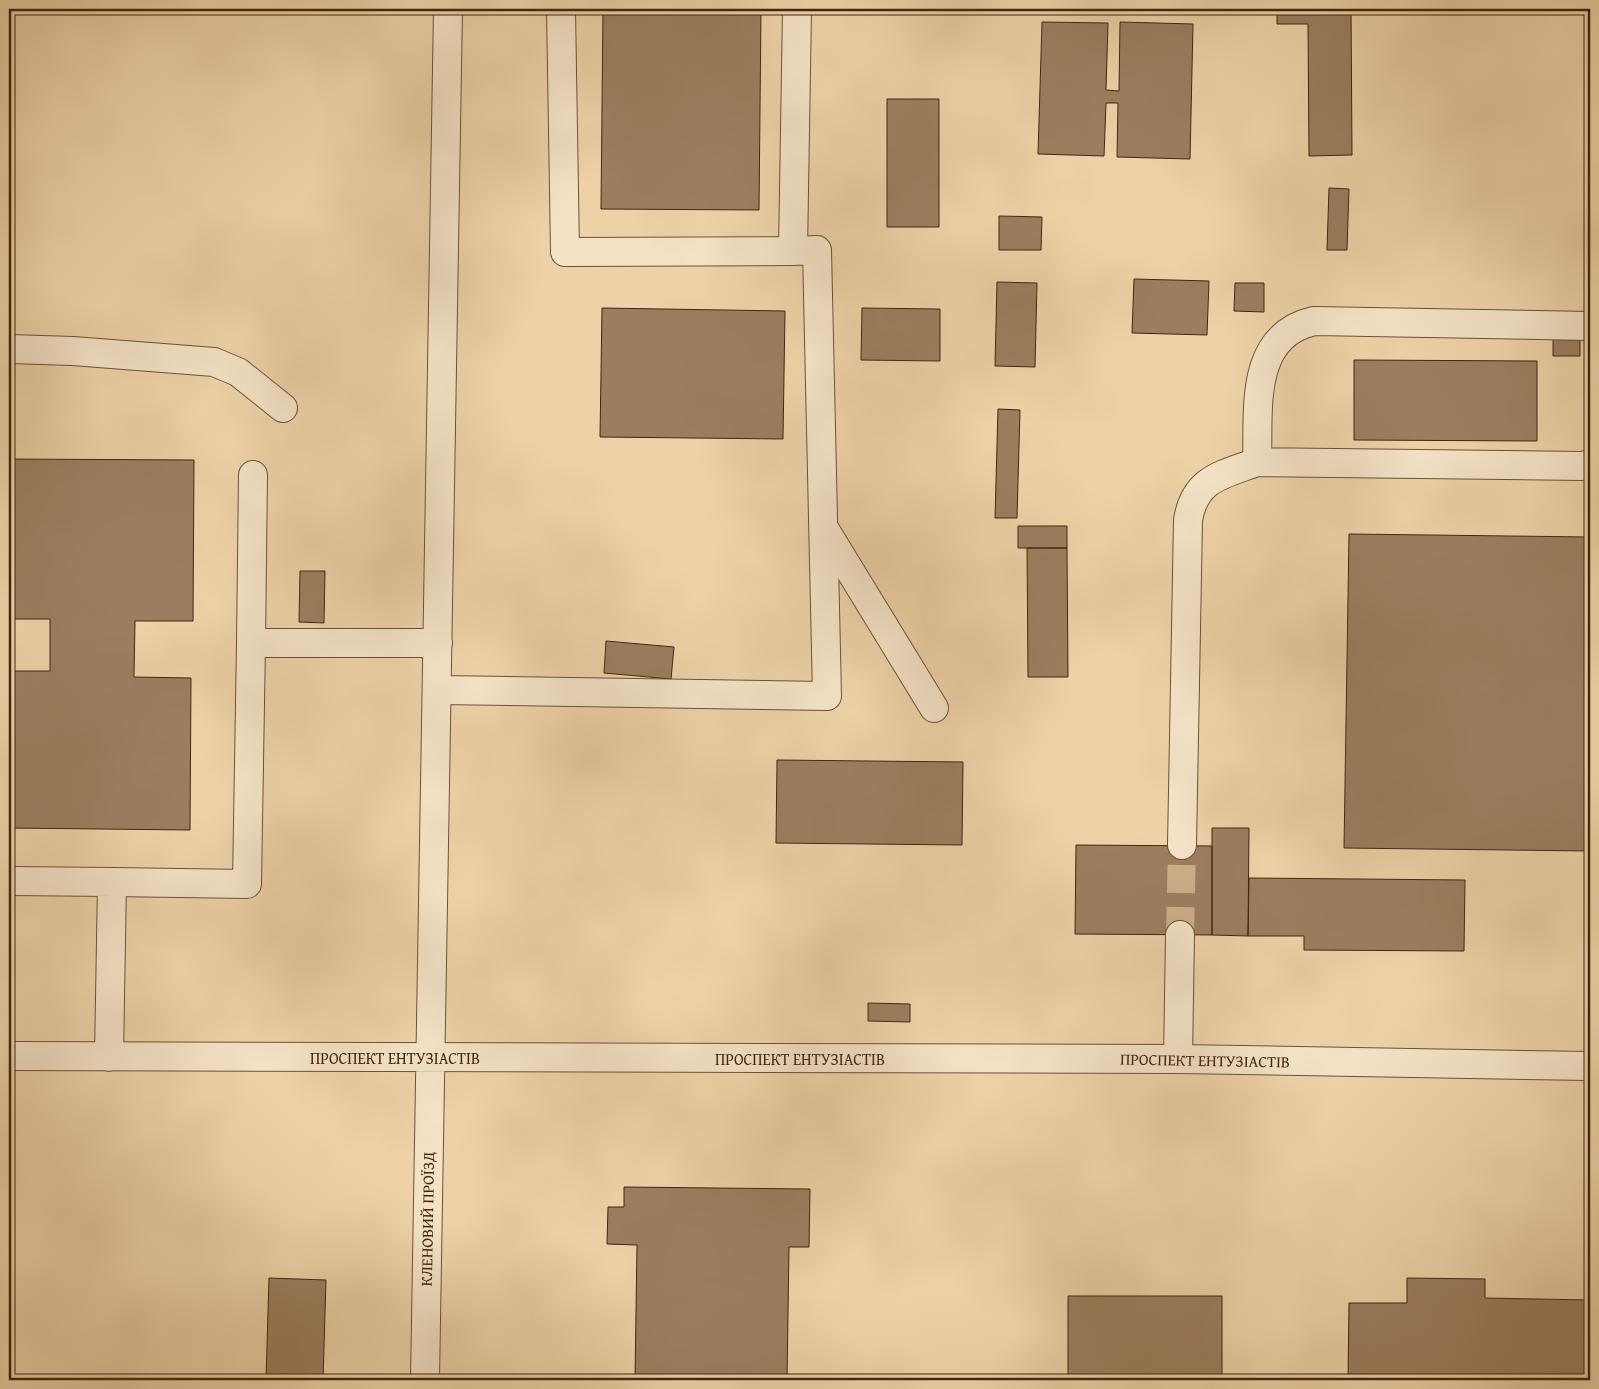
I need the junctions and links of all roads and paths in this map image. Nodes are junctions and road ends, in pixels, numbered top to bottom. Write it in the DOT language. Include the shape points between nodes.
graph roads {
  1 [pos="448,9"];
  2 [pos="561,9"];
  3 [pos="797,9"];
  4 [pos="794,250"];
  5 [pos="1590,326"];
  6 [pos="9,349"];
  7 [pos="283,408"];
  8 [pos="1257,462"];
  9 [pos="1590,464"];
  10 [pos="253,475"];
  11 [pos="823,528"];
  12 [pos="250,643"];
  13 [pos="438,643"];
  14 [pos="438,690"];
  15 [pos="934,708"];
  16 [pos="1182,845"];
  17 [pos="9,881"];
  18 [pos="112,882"];
  19 [pos="1180,935"];
  20 [pos="9,1056"];
  21 [pos="109,1057"];
  22 [pos="429,1058"];
  23 [pos="1178,1059"];
  24 [pos="1590,1066"];
  25 [pos="425,1380"];
  1 -- 13 [label="street, КЛЕНОВИЙ ПРОЇЗД"];
  2 -- 4 [label="street" via="565,252"];
  3 -- 4 [label="street"];
  4 -- 11 [label="street" via="817,250"];
  5 -- 8 [label="street" via="1314,322 1291,328 1275,344 1260,378"];
  6 -- 7 [label="street" via="214,362 238,372"];
  8 -- 9 [label="street"];
  8 -- 16 [label="street" via="1215,477 1195,495 1190,507"];
  10 -- 12 [label="street"];
  11 -- 14 [label="street" via="827,696"];
  11 -- 15 [label="street"];
  12 -- 13 [label="street"];
  12 -- 18 [label="street" via="247,884"];
  13 -- 14 [label="street, КЛЕНОВИЙ ПРОЇЗД"];
  14 -- 22 [label="street, КЛЕНОВИЙ ПРОЇЗД"];
  17 -- 18 [label="street"];
  18 -- 21 [label="street"];
  19 -- 23 [label="street"];
  20 -- 21 [label="street, ПРОСПЕКТ ЕНТУЗІАСТІВ"];
  21 -- 22 [label="street, ПРОСПЕКТ ЕНТУЗІАСТІВ"];
  22 -- 23 [label="street, ПРОСПЕКТ ЕНТУЗІАСТІВ"];
  22 -- 25 [label="street, КЛЕНОВИЙ ПРОЇЗД"];
  23 -- 24 [label="street, ПРОСПЕКТ ЕНТУЗІАСТІВ"];
}
